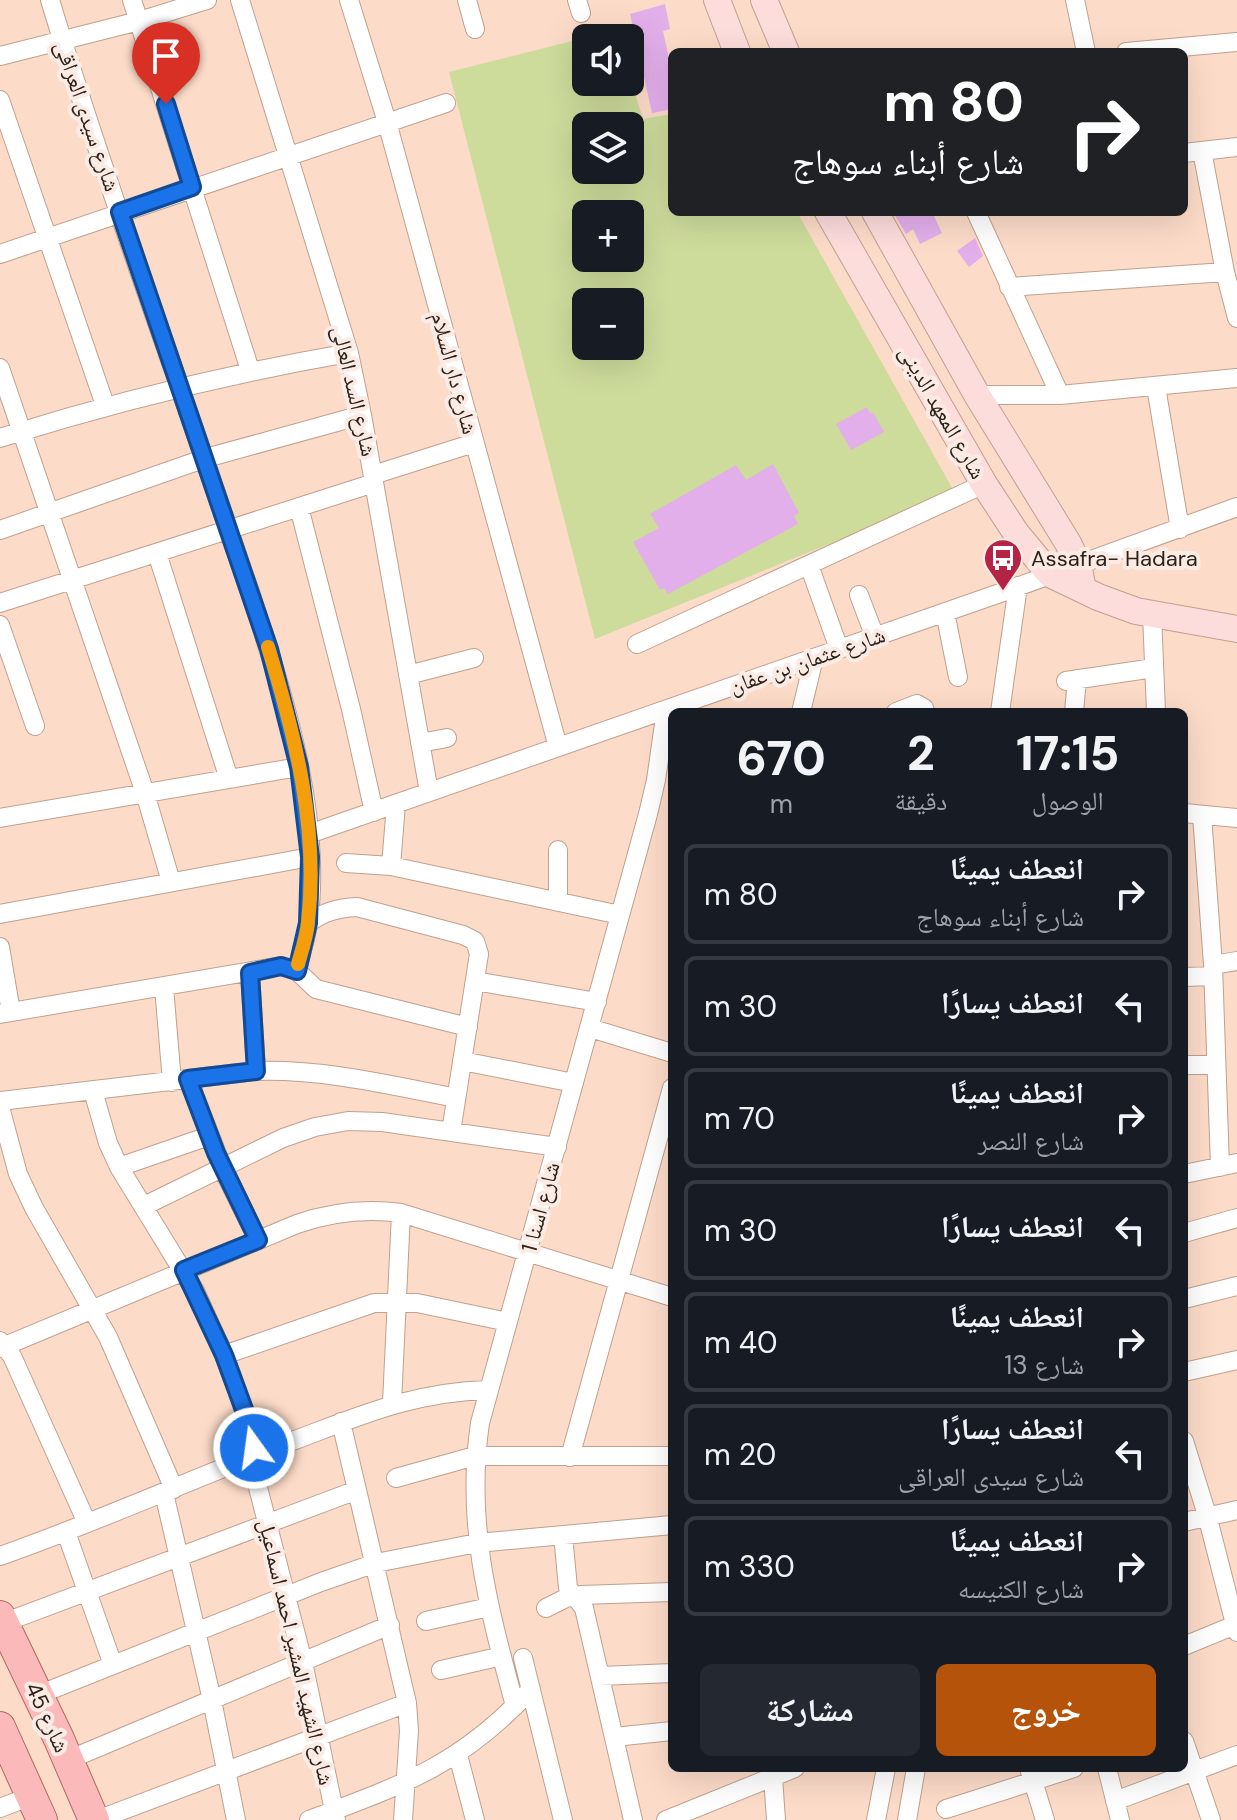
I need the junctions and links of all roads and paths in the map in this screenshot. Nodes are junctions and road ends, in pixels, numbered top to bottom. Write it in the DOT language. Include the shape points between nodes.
graph roads {
  1 [pos="50,0"];
  2 [pos="132,0"];
  3 [pos="207,0"];
  4 [pos="240,0"];
  5 [pos="349,0"];
  6 [pos="467,0"];
  7 [pos="717,0"];
  8 [pos="765,0"];
  9 [pos="1075,0"];
  10 [pos="139,21"];
  11 [pos="475,29"];
  12 [pos="62,41"];
  13 [pos="1237,42"];
  14 [pos="735,48"];
  15 [pos="784,48"];
  16 [pos="1085,48"];
  17 [pos="1170,48"];
  18 [pos="0,56"];
  19 [pos="0,100"];
  20 [pos="446,103"];
  21 [pos="387,122"];
  22 [pos="1237,147"];
  23 [pos="1193,152"];
  24 [pos="289,155"];
  25 [pos="192,187"];
  26 [pos="120,212"];
  27 [pos="830,216"];
  28 [pos="877,216"];
  29 [pos="978,216"];
  30 [pos="47,237"];
  31 [pos="0,254"];
  32 [pos="1225,272"];
  33 [pos="1009,287"];
  34 [pos="1237,318"];
  35 [pos="349,353"];
  36 [pos="0,368"];
  37 [pos="250,370"];
  38 [pos="1237,378"];
  39 [pos="179,386"];
  40 [pos="1156,387"];
  41 [pos="977,395"];
  42 [pos="1060,395"];
  43 [pos="105,405"];
  44 [pos="362,415"];
  45 [pos="21,431"];
  46 [pos="0,438"];
  47 [pos="474,443"];
  48 [pos="206,458"];
  49 [pos="374,479"];
  50 [pos="984,484"];
  51 [pos="299,507"];
  52 [pos="1237,507"];
  53 [pos="48,513"];
  54 [pos="229,529"];
  55 [pos="1180,529"];
  56 [pos="0,530"];
  57 [pos="157,553"];
  58 [pos="809,565"];
  59 [pos="1050,574"];
  60 [pos="1080,577"];
  61 [pos="73,581"];
  62 [pos="1018,586"];
  63 [pos="859,595"];
  64 [pos="0,603"];
  65 [pos="945,612"];
  66 [pos="1152,614"];
  67 [pos="0,625"];
  68 [pos="1237,629"];
  69 [pos="875,637"];
  70 [pos="637,644"];
  71 [pos="839,649"];
  72 [pos="474,658"];
  73 [pos="814,658"];
  74 [pos="1154,668"];
  75 [pos="408,675"];
  76 [pos="958,677"];
  77 [pos="672,708"];
  78 [pos="802,708"];
  79 [pos="1001,708"];
  80 [pos="1074,708"];
  81 [pos="1156,708"];
  82 [pos="666,710"];
  83 [pos="35,726"];
  84 [pos="447,738"];
  85 [pos="420,743"];
  86 [pos="558,747"];
  87 [pos="299,767"];
  88 [pos="664,777"];
  89 [pos="229,779"];
  90 [pos="429,792"];
  91 [pos="145,793"];
  92 [pos="396,804"];
  93 [pos="374,812"];
  94 [pos="1193,814"];
  95 [pos="0,818"];
  96 [pos="1237,818"];
  97 [pos="309,834"];
  98 [pos="558,850"];
  99 [pos="310,857"];
  100 [pos="346,863"];
  101 [pos="391,866"];
  102 [pos="171,882"];
  103 [pos="558,902"];
  104 [pos="0,914"];
  105 [pos="620,915"];
  106 [pos="308,923"];
  107 [pos="0,947"];
  108 [pos="1237,961"];
  109 [pos="297,971"];
  110 [pos="1213,971"];
  111 [pos="250,973"];
  112 [pos="1188,976"];
  113 [pos="475,981"];
  114 [pos="164,987"];
  115 [pos="597,1002"];
  116 [pos="6,1013"];
  117 [pos="468,1027"];
  118 [pos="590,1028"];
  119 [pos="668,1052"];
  120 [pos="462,1061"];
  121 [pos="1188,1065"];
  122 [pos="1216,1065"];
  123 [pos="256,1071"];
  124 [pos="180,1080"];
  125 [pos="574,1083"];
  126 [pos="93,1091"];
  127 [pos="456,1098"];
  128 [pos="668,1102"];
  129 [pos="0,1104"];
  130 [pos="451,1132"];
  131 [pos="209,1136"];
  132 [pos="557,1147"];
  133 [pos="1229,1165"];
  134 [pos="119,1167"];
  135 [pos="223,1169"];
  136 [pos="1188,1173"];
  137 [pos="144,1206"];
  138 [pos="401,1213"];
  139 [pos="1237,1218"];
  140 [pos="1188,1232"];
  141 [pos="258,1240"];
  142 [pos="528,1251"];
  143 [pos="184,1270"];
  144 [pos="618,1280"];
  145 [pos="1237,1286"];
  146 [pos="668,1296"];
  147 [pos="1188,1298"];
  148 [pos="397,1301"];
  149 [pos="93,1308"];
  150 [pos="508,1322"];
  151 [pos="2,1345"];
  152 [pos="224,1355"];
  153 [pos="1237,1360"];
  154 [pos="1188,1371"];
  155 [pos="488,1390"];
  156 [pos="392,1403"];
  157 [pos="341,1422"];
  158 [pos="1188,1454"];
  159 [pos="253,1455"];
  160 [pos="475,1456"];
  161 [pos="668,1456"];
  162 [pos="570,1457"];
  163 [pos="396,1478"];
  164 [pos="357,1490"];
  165 [pos="169,1491"];
  166 [pos="1237,1510"];
  167 [pos="1207,1515"];
  168 [pos="1188,1521"];
  169 [pos="87,1523"];
  170 [pos="267,1524"];
  171 [pos="668,1525"];
  172 [pos="66,1532"];
  173 [pos="563,1535"];
  174 [pos="477,1543"];
  175 [pos="0,1556"];
  176 [pos="179,1556"];
  177 [pos="376,1563"];
  178 [pos="1231,1582"];
  179 [pos="87,1591"];
  180 [pos="668,1592"];
  181 [pos="286,1596"];
  182 [pos="573,1596"];
  183 [pos="489,1607"];
  184 [pos="546,1608"];
  185 [pos="2,1619"];
  186 [pos="426,1621"];
  187 [pos="390,1625"];
  188 [pos="1236,1629"];
  189 [pos="196,1632"];
  190 [pos="1188,1645"];
  191 [pos="502,1656"];
  192 [pos="523,1658"];
  193 [pos="303,1662"];
  194 [pos="113,1665"];
  195 [pos="441,1670"];
  196 [pos="668,1673"];
  197 [pos="600,1676"];
  198 [pos="531,1689"];
  199 [pos="38,1695"];
  200 [pos="212,1700"];
  201 [pos="407,1703"];
  202 [pos="515,1706"];
  203 [pos="0,1727"];
  204 [pos="668,1731"];
  205 [pos="319,1736"];
  206 [pos="614,1737"];
  207 [pos="64,1750"];
  208 [pos="1188,1753"];
  209 [pos="458,1755"];
  210 [pos="1237,1755"];
  211 [pos="14,1758"];
  212 [pos="226,1771"];
  213 [pos="1194,1771"];
  214 [pos="785,1772"];
  215 [pos="885,1772"];
  216 [pos="915,1772"];
  217 [pos="1108,1772"];
  218 [pos="1031,1775"];
  219 [pos="773,1777"];
  220 [pos="404,1784"];
  221 [pos="1115,1801"];
  222 [pos="0,1808"];
  223 [pos="37,1808"];
  224 [pos="946,1809"];
  225 [pos="709,1811"];
  226 [pos="335,1815"];
  227 [pos="96,1820"];
  228 [pos="236,1820"];
  229 [pos="309,1820"];
  230 [pos="403,1820"];
  231 [pos="475,1820"];
  232 [pos="563,1820"];
  233 [pos="633,1820"];
  234 [pos="666,1820"];
  235 [pos="776,1820"];
  236 [pos="876,1820"];
  237 [pos="907,1820"];
  238 [pos="1045,1820"];
  239 [pos="1120,1820"];
  240 [pos="1211,1820"];
  1 -- 12 [label="street, شارع سيدى العراقى"];
  2 -- 10 [label="street"];
  3 -- 10 [label="street"];
  4 -- 24 [label="street, شارع السد العالى"];
  5 -- 21 [label="street, شارع دار السلام"];
  6 -- 11 [label="street"];
  7 -- 14 [label="street"];
  8 -- 15 [label="street"];
  9 -- 16 [label="street"];
  10 -- 12 [label="street"];
  10 -- 25 [label="street"];
  12 -- 18 [label="street"];
  12 -- 26 [label="street, شارع سيدى العراقى"];
  13 -- 17 [label="street"];
  19 -- 30 [label="street"];
  20 -- 21 [label="street"];
  21 -- 24 [label="street"];
  21 -- 47 [label="street, شارع دار السلام"];
  22 -- 23 [label="street"];
  23 -- 32 [label="street"];
  24 -- 25 [label="street"];
  24 -- 35 [label="street, شارع السد العالى"];
  25 -- 26 [label="street"];
  25 -- 37 [label="street"];
  26 -- 30 [label="street"];
  26 -- 39 [label="street, شارع سيدى العراقى"];
  27 -- 50 [label="street, شارع المعهد الدينى"];
  28 -- 41 [label="street, شارع المعهد الدينى"];
  29 -- 33 [label="street"];
  30 -- 31 [label="street"];
  30 -- 43 [label="street"];
  32 -- 33 [label="street"];
  32 -- 34 [label="street"];
  33 -- 42 [label="street"];
  35 -- 37 [label="street"];
  35 -- 44 [label="street, شارع السد العالى"];
  36 -- 45 [label="street"];
  37 -- 39 [label="street"];
  38 -- 40 [label="street"];
  39 -- 43 [label="street"];
  39 -- 48 [label="street, شارع سيدى العراقى"];
  40 -- 42 [label="street"];
  40 -- 55 [label="street"];
  41 -- 42 [label="street"];
  41 -- 60 [label="street, شارع المعهد الدينى" via="1068,543"];
  43 -- 45 [label="street"];
  44 -- 48 [label="street"];
  44 -- 49 [label="street, شارع السد العالى"];
  45 -- 46 [label="street"];
  45 -- 53 [label="street"];
  47 -- 49 [label="street"];
  47 -- 86 [label="street, شارع دار السلام"];
  48 -- 53 [label="street"];
  48 -- 54 [label="street, شارع سيدى العراقى"];
  49 -- 51 [label="street"];
  49 -- 75 [label="street, شارع السد العالى"];
  50 -- 58 [label="street"];
  50 -- 59 [label="street, شارع المعهد الدينى"];
  51 -- 54 [label="street"];
  51 -- 93 [label="street"];
  52 -- 55 [label="street"];
  53 -- 56 [label="street"];
  53 -- 61 [label="street"];
  54 -- 57 [label="street"];
  54 -- 87 [label="street, شارع سيدى العراقى" via="269,649"];
  55 -- 60 [label="street"];
  57 -- 61 [label="street"];
  57 -- 89 [label="street"];
  58 -- 70 [label="street"];
  58 -- 71 [label="street"];
  59 -- 60 [label="street, شارع المعهد الدينى"];
  59 -- 62 [label="street, شارع عثمان بن عفان"];
  60 -- 66 [label="street, شارع المعهد الدينى" via="1117,604"];
  61 -- 64 [label="street"];
  61 -- 91 [label="street"];
  62 -- 65 [label="street, شارع عثمان بن عفان"];
  62 -- 79 [label="street"];
  63 -- 69 [label="street"];
  65 -- 69 [label="street, شارع عثمان بن عفان"];
  65 -- 76 [label="street"];
  66 -- 68 [label="street, شارع المعهد الدينى"];
  66 -- 74 [label="street"];
  67 -- 83 [label="street"];
  69 -- 71 [label="street, شارع عثمان بن عفان"];
  71 -- 73 [label="street, شارع عثمان بن عفان"];
  72 -- 75 [label="street"];
  73 -- 77 [label="street, شارع عثمان بن عفان"];
  73 -- 78 [label="street"];
  74 -- 80 [label="street" via="1072,680"];
  74 -- 81 [label="street"];
  75 -- 85 [label="street, شارع السد العالى"];
  82 -- 86 [label="street, شارع عثمان بن عفان"];
  82 -- 88 [label="street, شارع اسنا 1"];
  84 -- 85 [label="street"];
  85 -- 90 [label="street, شارع السد العالى"];
  86 -- 90 [label="street, شارع عثمان بن عفان"];
  87 -- 89 [label="street"];
  87 -- 97 [label="street, شارع سيدى العراقى"];
  88 -- 105 [label="street, شارع اسنا 1"];
  89 -- 91 [label="street"];
  90 -- 92 [label="street, شارع عثمان بن عفان"];
  91 -- 95 [label="street"];
  91 -- 102 [label="street"];
  92 -- 93 [label="street, شارع عثمان بن عفان"];
  92 -- 101 [label="street"];
  93 -- 97 [label="street, شارع عثمان بن عفان"];
  94 -- 96 [label="street"];
  94 -- 110 [label="street"];
  97 -- 99 [label="street, شارع سيدى العراقى"];
  98 -- 103 [label="street"];
  99 -- 102 [label="street"];
  99 -- 106 [label="street, شارع سيدى العراقى"];
  100 -- 101 [label="street"];
  101 -- 103 [label="street"];
  102 -- 104 [label="street"];
  103 -- 105 [label="street"];
  105 -- 115 [label="street, شارع اسنا 1"];
  106 -- 109 [label="street, شارع سيدى العراقى"];
  106 -- 113 [label="street" via="323,913 357,907 469,937 479,954"];
  107 -- 116 [label="street"];
  108 -- 110 [label="street"];
  109 -- 111 [label="street" via="281,966"];
  109 -- 117 [label="street" via="316,989"];
  110 -- 112 [label="street"];
  110 -- 122 [label="street"];
  111 -- 114 [label="street"];
  111 -- 123 [label="street"];
  113 -- 115 [label="street"];
  113 -- 117 [label="street"];
  114 -- 116 [label="street"];
  114 -- 124 [label="street"];
  115 -- 118 [label="street, شارع اسنا 1"];
  117 -- 120 [label="street"];
  118 -- 119 [label="street"];
  118 -- 125 [label="street, شارع اسنا 1"];
  120 -- 125 [label="street"];
  120 -- 127 [label="street"];
  121 -- 122 [label="street"];
  122 -- 133 [label="street"];
  123 -- 124 [label="street"];
  123 -- 127 [label="street" via="315,1072"];
  124 -- 126 [label="street"];
  124 -- 131 [label="street"];
  125 -- 132 [label="street, شارع اسنا 1"];
  126 -- 129 [label="street"];
  126 -- 134 [label="street, شارع الشهيد المشير احمد اسماعيل"];
  127 -- 130 [label="street"];
  128 -- 144 [label="street"];
  129 -- 149 [label="street" via="18,1174"];
  130 -- 132 [label="street"];
  130 -- 135 [label="street" via="348,1121 283,1138"];
  131 -- 134 [label="street"];
  131 -- 135 [label="street"];
  132 -- 142 [label="street, شارع اسنا 1"];
  133 -- 136 [label="street"];
  134 -- 137 [label="street, شارع الشهيد المشير احمد اسماعيل"];
  135 -- 137 [label="street"];
  135 -- 141 [label="street"];
  137 -- 143 [label="street, شارع الشهيد المشير احمد اسماعيل"];
  138 -- 141 [label="street" via="337,1212"];
  138 -- 142 [label="street"];
  138 -- 148 [label="street"];
  139 -- 140 [label="street"];
  141 -- 143 [label="street"];
  142 -- 144 [label="street"];
  142 -- 150 [label="street, شارع اسنا 1"];
  143 -- 149 [label="street"];
  143 -- 152 [label="street, شارع الشهيد المشير احمد اسماعيل"];
  144 -- 146 [label="street"];
  144 -- 162 [label="street"];
  145 -- 147 [label="street"];
  148 -- 150 [label="street"];
  148 -- 152 [label="street" via="374,1303"];
  148 -- 156 [label="street"];
  149 -- 151 [label="street"];
  149 -- 165 [label="street" via="122,1366"];
  150 -- 155 [label="street, شارع اسنا 1"];
  151 -- 169 [label="street" via="12,1356"];
  152 -- 159 [label="street, شارع الشهيد المشير احمد اسماعيل" via="253,1434"];
  153 -- 154 [label="street"];
  155 -- 156 [label="street"];
  155 -- 160 [label="street, شارع اسنا 1"];
  156 -- 157 [label="street"];
  157 -- 159 [label="street"];
  157 -- 164 [label="street"];
  158 -- 167 [label="street"];
  159 -- 165 [label="street"];
  159 -- 170 [label="street, شارع الشهيد المشير احمد اسماعيل"];
  160 -- 162 [label="street"];
  160 -- 163 [label="street"];
  160 -- 174 [label="street, شارع اسنا 1"];
  161 -- 162 [label="street"];
  164 -- 170 [label="street"];
  164 -- 177 [label="street"];
  165 -- 169 [label="street"];
  165 -- 176 [label="street"];
  166 -- 167 [label="street"];
  167 -- 168 [label="street"];
  167 -- 178 [label="street"];
  169 -- 172 [label="street"];
  170 -- 176 [label="street"];
  170 -- 181 [label="street, شارع الشهيد المشير احمد اسماعيل"];
  171 -- 173 [label="street"];
  172 -- 175 [label="street"];
  172 -- 179 [label="street"];
  173 -- 174 [label="street"];
  173 -- 182 [label="street" via="566,1583"];
  174 -- 177 [label="street"];
  174 -- 183 [label="street, شارع اسنا 1"];
  176 -- 179 [label="street"];
  176 -- 189 [label="street"];
  177 -- 181 [label="street"];
  177 -- 187 [label="street"];
  178 -- 188 [label="street"];
  179 -- 185 [label="street"];
  179 -- 194 [label="street"];
  180 -- 182 [label="street"];
  181 -- 189 [label="street"];
  181 -- 193 [label="street, شارع الشهيد المشير احمد اسماعيل"];
  182 -- 184 [label="street"];
  182 -- 197 [label="street" via="584,1608"];
  183 -- 186 [label="street"];
  183 -- 191 [label="street, شارع اسنا 1"];
  185 -- 199 [label="main road, شارع 45"];
  187 -- 193 [label="street"];
  187 -- 201 [label="street"];
  188 -- 190 [label="street"];
  189 -- 194 [label="street"];
  189 -- 200 [label="street"];
  191 -- 195 [label="street"];
  191 -- 202 [label="street, شارع اسنا 1"];
  192 -- 198 [label="street"];
  193 -- 200 [label="street"];
  193 -- 205 [label="street, شارع الشهيد المشير احمد اسماعيل"];
  194 -- 199 [label="street"];
  196 -- 197 [label="street"];
  197 -- 206 [label="street"];
  198 -- 202 [label="street"];
  198 -- 232 [label="street"];
  199 -- 207 [label="main road, شارع 45"];
  200 -- 207 [label="street"];
  200 -- 212 [label="street"];
  201 -- 205 [label="street"];
  201 -- 220 [label="street"];
  202 -- 209 [label="street"];
  203 -- 211 [label="main road"];
  204 -- 206 [label="street"];
  205 -- 212 [label="street"];
  205 -- 226 [label="street, شارع الشهيد المشير احمد اسماعيل"];
  206 -- 233 [label="street"];
  207 -- 211 [label="main road"];
  207 -- 227 [label="main road, شارع 45"];
  208 -- 213 [label="street"];
  209 -- 220 [label="street"];
  209 -- 231 [label="street"];
  210 -- 213 [label="street"];
  211 -- 223 [label="main road"];
  212 -- 227 [label="street"];
  212 -- 228 [label="street"];
  213 -- 221 [label="street"];
  213 -- 240 [label="street"];
  214 -- 219 [label="street"];
  215 -- 236 [label="street"];
  216 -- 237 [label="street"];
  217 -- 221 [label="street"];
  218 -- 224 [label="street"];
  218 -- 238 [label="street"];
  219 -- 225 [label="street"];
  219 -- 235 [label="street"];
  220 -- 226 [label="street"];
  220 -- 230 [label="street"];
  221 -- 239 [label="street"];
  222 -- 223 [label="street"];
  225 -- 234 [label="street"];
  226 -- 229 [label="street"];
}
